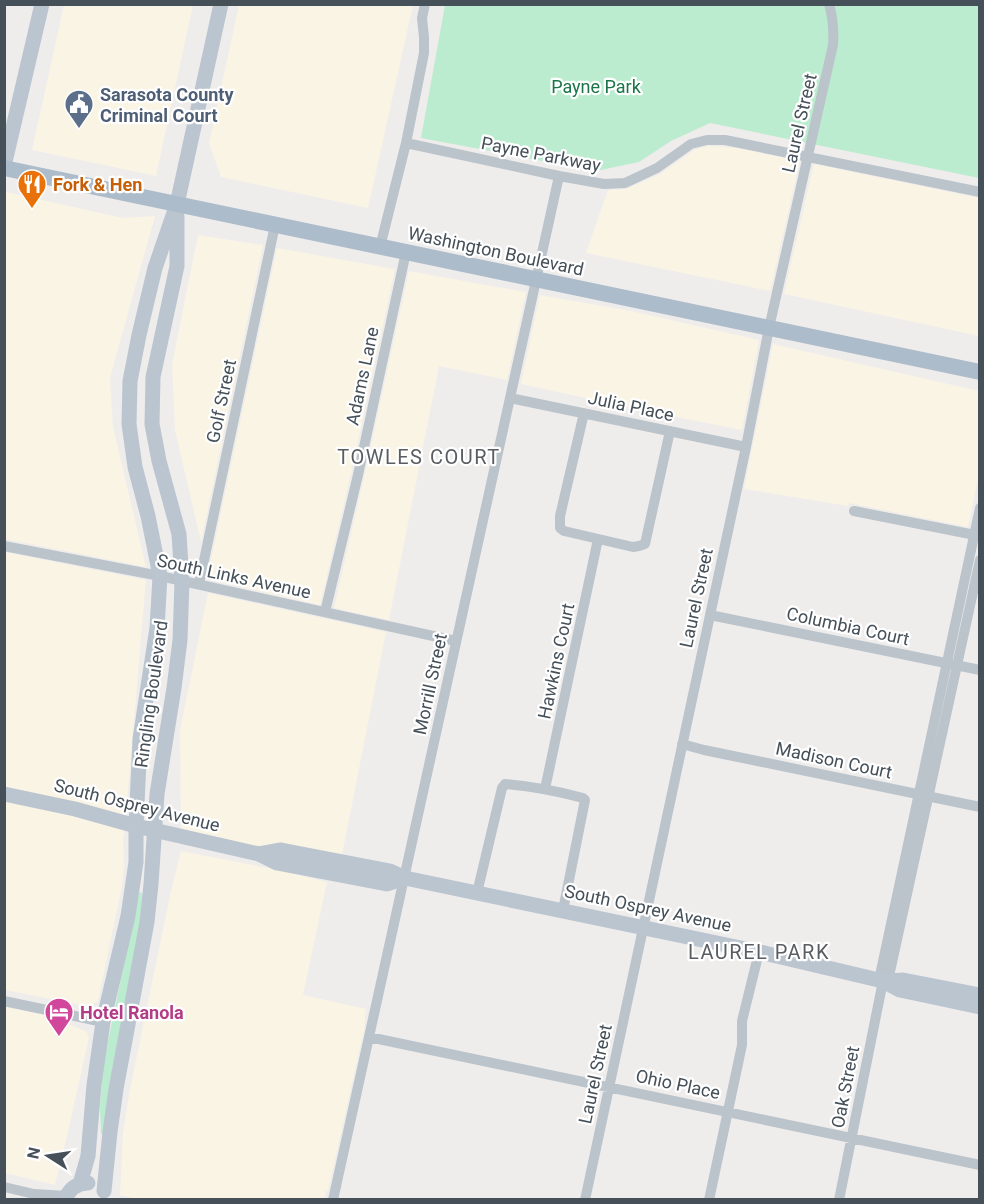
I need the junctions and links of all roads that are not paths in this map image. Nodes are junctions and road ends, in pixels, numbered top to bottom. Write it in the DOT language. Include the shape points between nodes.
graph roads {
  1 [pos="42,4"];
  2 [pos="220,4"];
  3 [pos="425,4"];
  4 [pos="829,4"];
  5 [pos="406,143"];
  6 [pos="808,156"];
  7 [pos="4,167"];
  8 [pos="559,176"];
  9 [pos="980,192"];
  10 [pos="177,204"];
  11 [pos="275,225"];
  12 [pos="380,247"];
  13 [pos="406,252"];
  14 [pos="536,279"];
  15 [pos="769,328"];
  16 [pos="980,372"];
  17 [pos="510,398"];
  18 [pos="584,413"];
  19 [pos="670,430"];
  20 [pos="746,447"];
  21 [pos="980,508"];
  22 [pos="854,511"];
  23 [pos="977,536"];
  24 [pos="598,539"];
  25 [pos="4,546"];
  26 [pos="980,560"];
  27 [pos="160,576"];
  28 [pos="182,581"];
  29 [pos="199,584"];
  30 [pos="326,612"];
  31 [pos="710,615"];
  32 [pos="456,641"];
  33 [pos="952,665"];
  34 [pos="980,670"];
  35 [pos="682,744"];
  36 [pos="545,789"];
  37 [pos="4,794"];
  38 [pos="923,795"];
  39 [pos="980,807"];
  40 [pos="136,826"];
  41 [pos="154,830"];
  42 [pos="405,878"];
  43 [pos="477,893"];
  44 [pos="563,910"];
  45 [pos="643,927"];
  46 [pos="759,952"];
  47 [pos="884,981"];
  48 [pos="980,994"];
  49 [pos="4,1001"];
  50 [pos="980,1007"];
  51 [pos="103,1022"];
  52 [pos="369,1037"];
  53 [pos="609,1087"];
  54 [pos="728,1111"];
  55 [pos="852,1138"];
  56 [pos="980,1165"];
  57 [pos="80,1184"];
  58 [pos="4,1187"];
  59 [pos="106,1195"];
  60 [pos="66,1198"];
  61 [pos="333,1200"];
  62 [pos="585,1200"];
  63 [pos="709,1200"];
  64 [pos="839,1200"];
  1 -- 7 [label="street"];
  2 -- 10 [label="street, Ringling Boulevard"];
  3 -- 5 [label="street" via="424,54"];
  4 -- 6 [label="street, Laurel Street" via="833,45"];
  5 -- 8 [label="street, Payne Parkway"];
  5 -- 12 [label="street"];
  6 -- 8 [label="street, Payne Parkway" via="707,140 691,144 657,168 625,183 603,184"];
  6 -- 9 [label="street, Payne Parkway"];
  6 -- 15 [label="street, Laurel Street"];
  7 -- 10 [label="main road, Washington Boulevard"];
  8 -- 14 [label="street, Morrill Street"];
  10 -- 11 [label="main road, Washington Boulevard"];
  10 -- 27 [label="street, Ringling Boulevard" via="155,268 130,381 129,424 135,467"];
  10 -- 28 [label="street, Ringling Boulevard" via="177,266 153,377 152,424 179,534"];
  11 -- 12 [label="main road, Washington Boulevard"];
  11 -- 29 [label="street, Golf Street"];
  12 -- 13 [label="main road, Washington Boulevard"];
  13 -- 14 [label="main road, Washington Boulevard"];
  13 -- 30 [label="street, Adams Lane"];
  14 -- 15 [label="main road, Washington Boulevard"];
  14 -- 17 [label="street, Morrill Street"];
  15 -- 16 [label="main road, Washington Boulevard"];
  15 -- 20 [label="street, Laurel Street"];
  17 -- 18 [label="street, Julia Place"];
  17 -- 32 [label="street, Morrill Street"];
  18 -- 19 [label="street, Julia Place"];
  18 -- 24 [label="street" via="559,526 562,531"];
  19 -- 20 [label="street, Julia Place"];
  19 -- 24 [label="street" via="645,544 633,547"];
  20 -- 31 [label="street, Laurel Street"];
  21 -- 23 [label="street"];
  22 -- 23 [label="street"];
  23 -- 33 [label="street"];
  24 -- 36 [label="street, Hawkins Court"];
  25 -- 27 [label="street, South Links Avenue"];
  26 -- 33 [label="street"];
  27 -- 28 [label="street, South Links Avenue"];
  27 -- 40 [label="street, Ringling Boulevard" via="157,628 140,739"];
  28 -- 29 [label="street, South Links Avenue"];
  28 -- 41 [label="street, Ringling Boulevard" via="180,640"];
  29 -- 30 [label="street, South Links Avenue"];
  30 -- 32 [label="street, South Links Avenue"];
  31 -- 33 [label="street, Columbia Court"];
  31 -- 35 [label="street, Laurel Street"];
  32 -- 42 [label="street, Morrill Street"];
  33 -- 34 [label="street, Columbia Court"];
  33 -- 38 [label="street, Oak Street"];
  35 -- 38 [label="street, Madison Court"];
  35 -- 45 [label="street, Laurel Street"];
  36 -- 43 [label="street" via="505,784 502,788"];
  36 -- 44 [label="street" via="585,801"];
  37 -- 40 [label="street, South Osprey Avenue"];
  38 -- 39 [label="street, Madison Court"];
  38 -- 47 [label="street, Oak Street"];
  40 -- 41 [label="street, South Osprey Avenue"];
  40 -- 51 [label="street, Ringling Boulevard" via="136,862 128,915"];
  41 -- 42 [label="street, South Osprey Avenue" via="259,854 281,850 390,871"];
  41 -- 59 [label="street, Ringling Boulevard" via="147,922 116,1089"];
  42 -- 43 [label="street, South Osprey Avenue"];
  42 -- 52 [label="street, Morrill Street"];
  43 -- 44 [label="street, South Osprey Avenue"];
  44 -- 45 [label="street, South Osprey Avenue"];
  45 -- 46 [label="street, South Osprey Avenue"];
  45 -- 53 [label="street, Laurel Street"];
  46 -- 47 [label="street, South Osprey Avenue"];
  46 -- 54 [label="street" via="742,1021 742,1045"];
  47 -- 48 [label="street, South Osprey Avenue" via="903,980"];
  47 -- 50 [label="street, South Osprey Avenue" via="900,990"];
  47 -- 55 [label="street, Oak Street"];
  49 -- 51 [label="street"];
  51 -- 57 [label="street, Ringling Boulevard" via="88,1156"];
  52 -- 53 [label="street, Ohio Place"];
  52 -- 61 [label="street, Morrill Street"];
  53 -- 54 [label="street, Ohio Place"];
  53 -- 62 [label="street, Laurel Street"];
  54 -- 55 [label="street, Ohio Place"];
  54 -- 63 [label="street"];
  55 -- 56 [label="street, Ohio Place"];
  55 -- 64 [label="street, Oak Street"];
  57 -- 59 [label="street" via="95,1185"];
  57 -- 60 [label="street"];
  58 -- 60 [label="street"];
}
